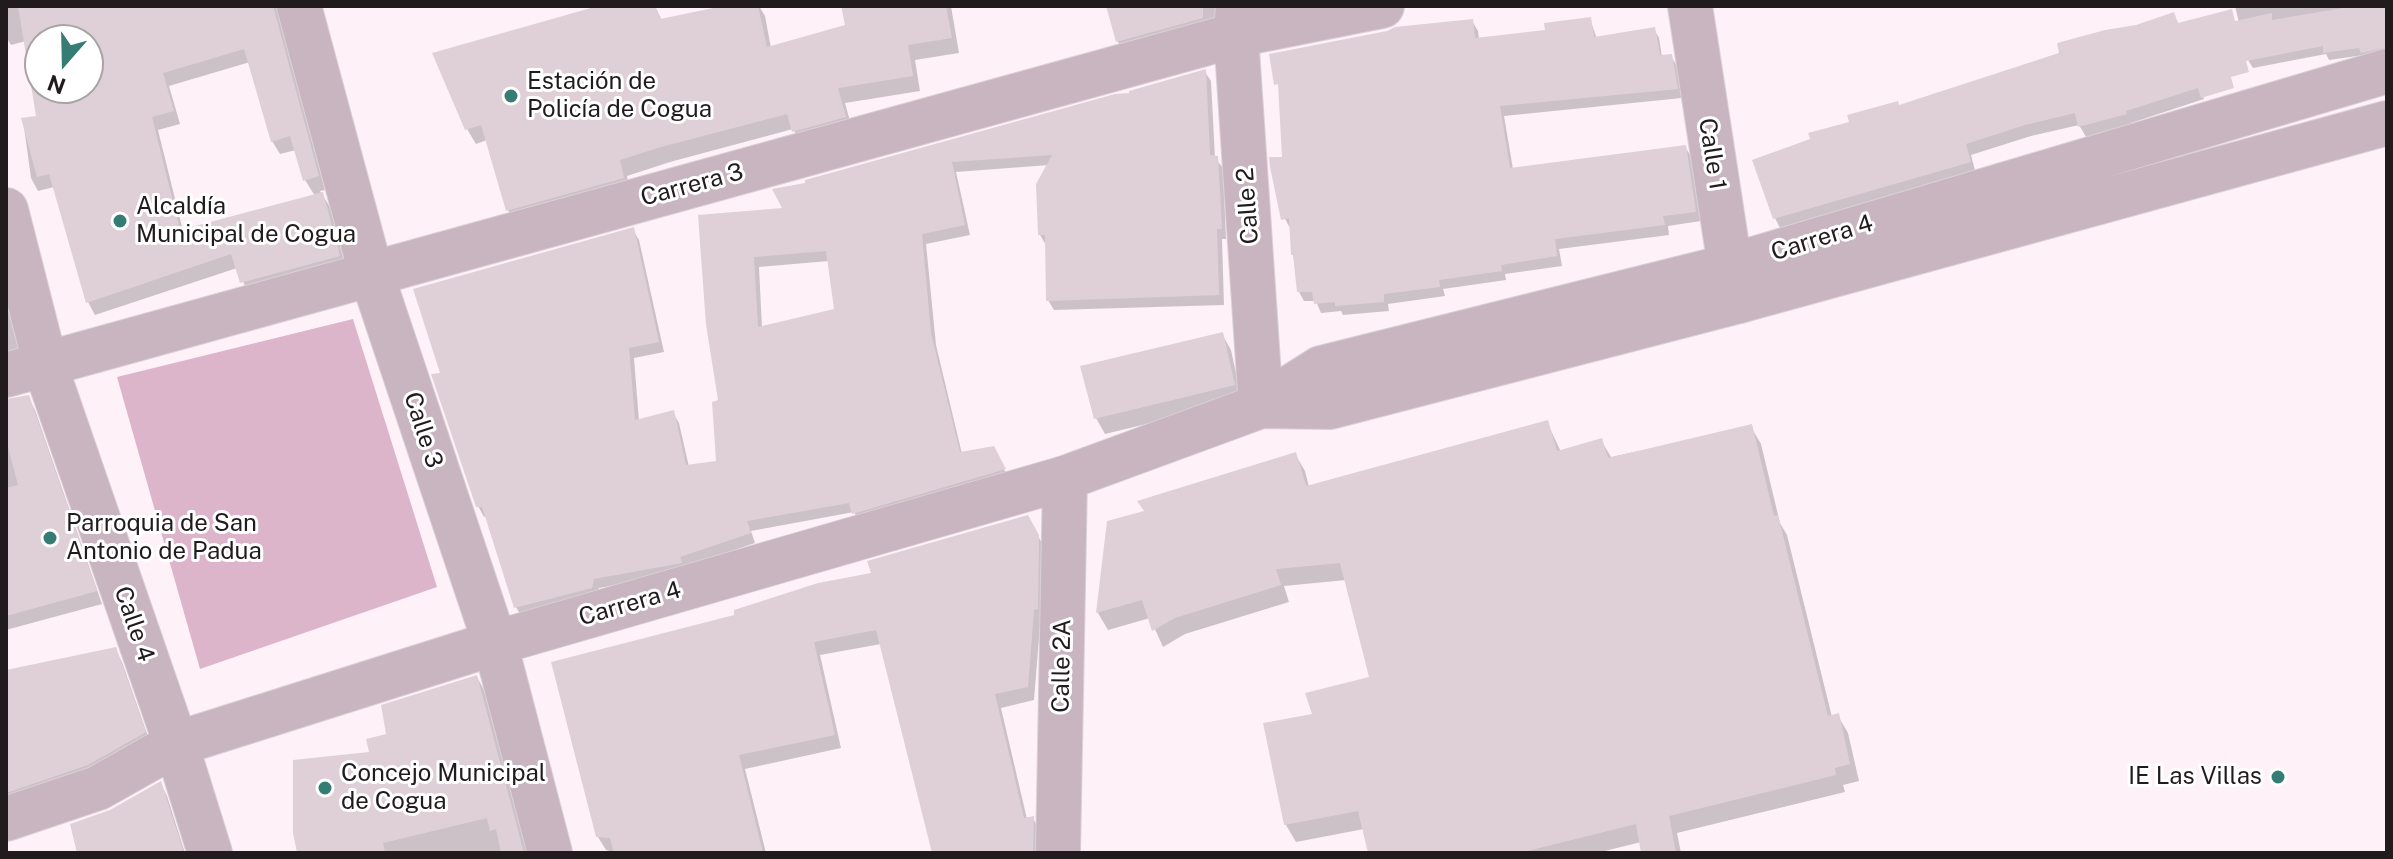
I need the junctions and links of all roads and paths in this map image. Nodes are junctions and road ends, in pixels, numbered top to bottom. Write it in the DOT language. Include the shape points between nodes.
graph roads {
  1 [pos="299,6"];
  2 [pos="1382,6"];
  3 [pos="1690,6"];
  4 [pos="1237,20"];
  5 [pos="2387,71"];
  6 [pos="2387,123"];
  7 [pos="1999,206"];
  8 [pos="6,210"];
  9 [pos="371,273"];
  10 [pos="1734,284"];
  11 [pos="47,363"];
  12 [pos="6,375"];
  13 [pos="1261,406"];
  14 [pos="1065,478"];
  15 [pos="495,643"];
  16 [pos="176,744"];
  17 [pos="6,819"];
  18 [pos="210,853"];
  19 [pos="550,853"];
  20 [pos="1058,853"];
  1 -- 9 [label="street, Calle 3"];
  2 -- 4 [label="street, Carrera 3"];
  3 -- 10 [label="street, Calle 1"];
  4 -- 9 [label="street, Carrera 3"];
  4 -- 13 [label="street, Calle 2"];
  5 -- 7 [label="street, Carrera 4"];
  6 -- 7 [label="street, Carrera 4"];
  7 -- 10 [label="street, Carrera 4"];
  8 -- 11 [label="street, Calle 4"];
  9 -- 11 [label="street, Carrera 3"];
  9 -- 15 [label="street, Calle 3"];
  10 -- 13 [label="street, Carrera 4" via="1330,407"];
  11 -- 12 [label="street, Carrera 3"];
  11 -- 16 [label="street, Calle 4"];
  13 -- 14 [label="street, Carrera 4"];
  14 -- 15 [label="street, Carrera 4"];
  14 -- 20 [label="street, Calle 2A"];
  15 -- 16 [label="street, Carrera 4"];
  15 -- 19 [label="street, Calle 3"];
  16 -- 17 [label="street, Carrera 4" via="98,788"];
  16 -- 18 [label="street, Calle 4"];
}
